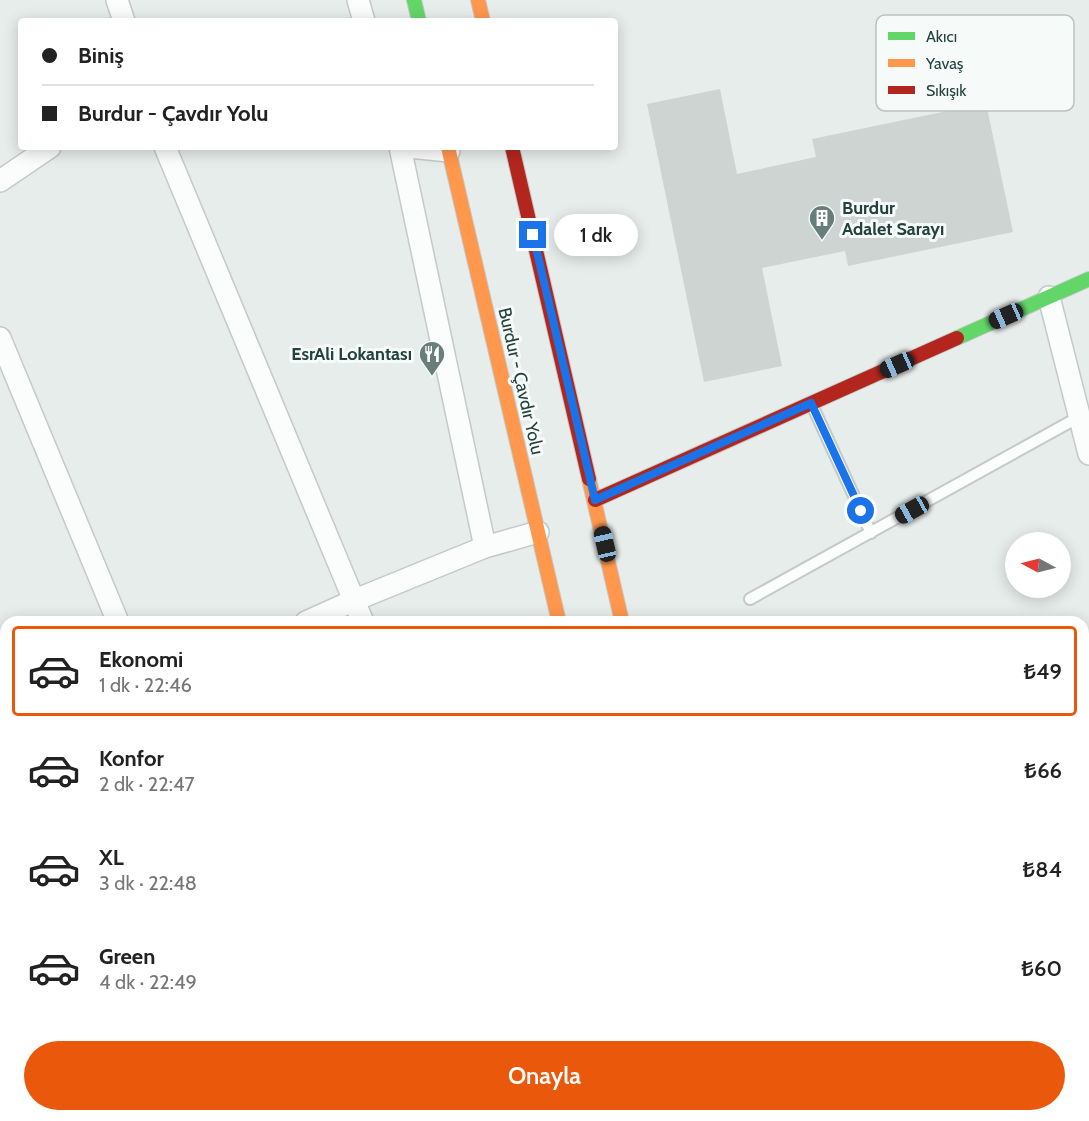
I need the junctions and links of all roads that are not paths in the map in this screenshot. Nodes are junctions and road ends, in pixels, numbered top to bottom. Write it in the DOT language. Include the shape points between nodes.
graph roads {
  1 [pos="117,0"];
  2 [pos="358,0"];
  3 [pos="414,0"];
  4 [pos="478,0"];
  5 [pos="123,18"];
  6 [pos="363,18"];
  7 [pos="418,18"];
  8 [pos="482,18"];
  9 [pos="46,150"];
  10 [pos="166,150"];
  11 [pos="401,150"];
  12 [pos="449,150"];
  13 [pos="513,150"];
  14 [pos="0,181"];
  15 [pos="1089,279"];
  16 [pos="1049,297"];
  17 [pos="0,338"];
  18 [pos="811,403"];
  19 [pos="1079,417"];
  20 [pos="1089,454"];
  21 [pos="595,500"];
  22 [pos="538,532"];
  23 [pos="871,533"];
  24 [pos="485,547"];
  25 [pos="750,599"];
  26 [pos="355,600"];
  27 [pos="116,616"];
  28 [pos="319,616"];
  29 [pos="361,616"];
  30 [pos="558,616"];
  31 [pos="621,616"];
  1 -- 5 [label="street"];
  2 -- 6 [label="street"];
  3 -- 7 [label="main road"];
  4 -- 8 [label="main road"];
  9 -- 14 [label="street"];
  10 -- 26 [label="street"];
  11 -- 24 [label="street"];
  12 -- 22 [label="main road, Burdur - Çavdır Yolu"];
  13 -- 21 [label="main road"];
  15 -- 16 [label="main road"];
  16 -- 18 [label="main road"];
  16 -- 19 [label="street"];
  17 -- 27 [label="street"];
  18 -- 21 [label="main road"];
  18 -- 23 [label="lane"];
  19 -- 20 [label="street"];
  19 -- 23 [label="lane"];
  21 -- 31 [label="main road"];
  22 -- 24 [label="street"];
  22 -- 30 [label="main road, Burdur - Çavdır Yolu"];
  23 -- 25 [label="lane"];
  24 -- 26 [label="street"];
  26 -- 28 [label="street"];
  26 -- 29 [label="street"];
}
